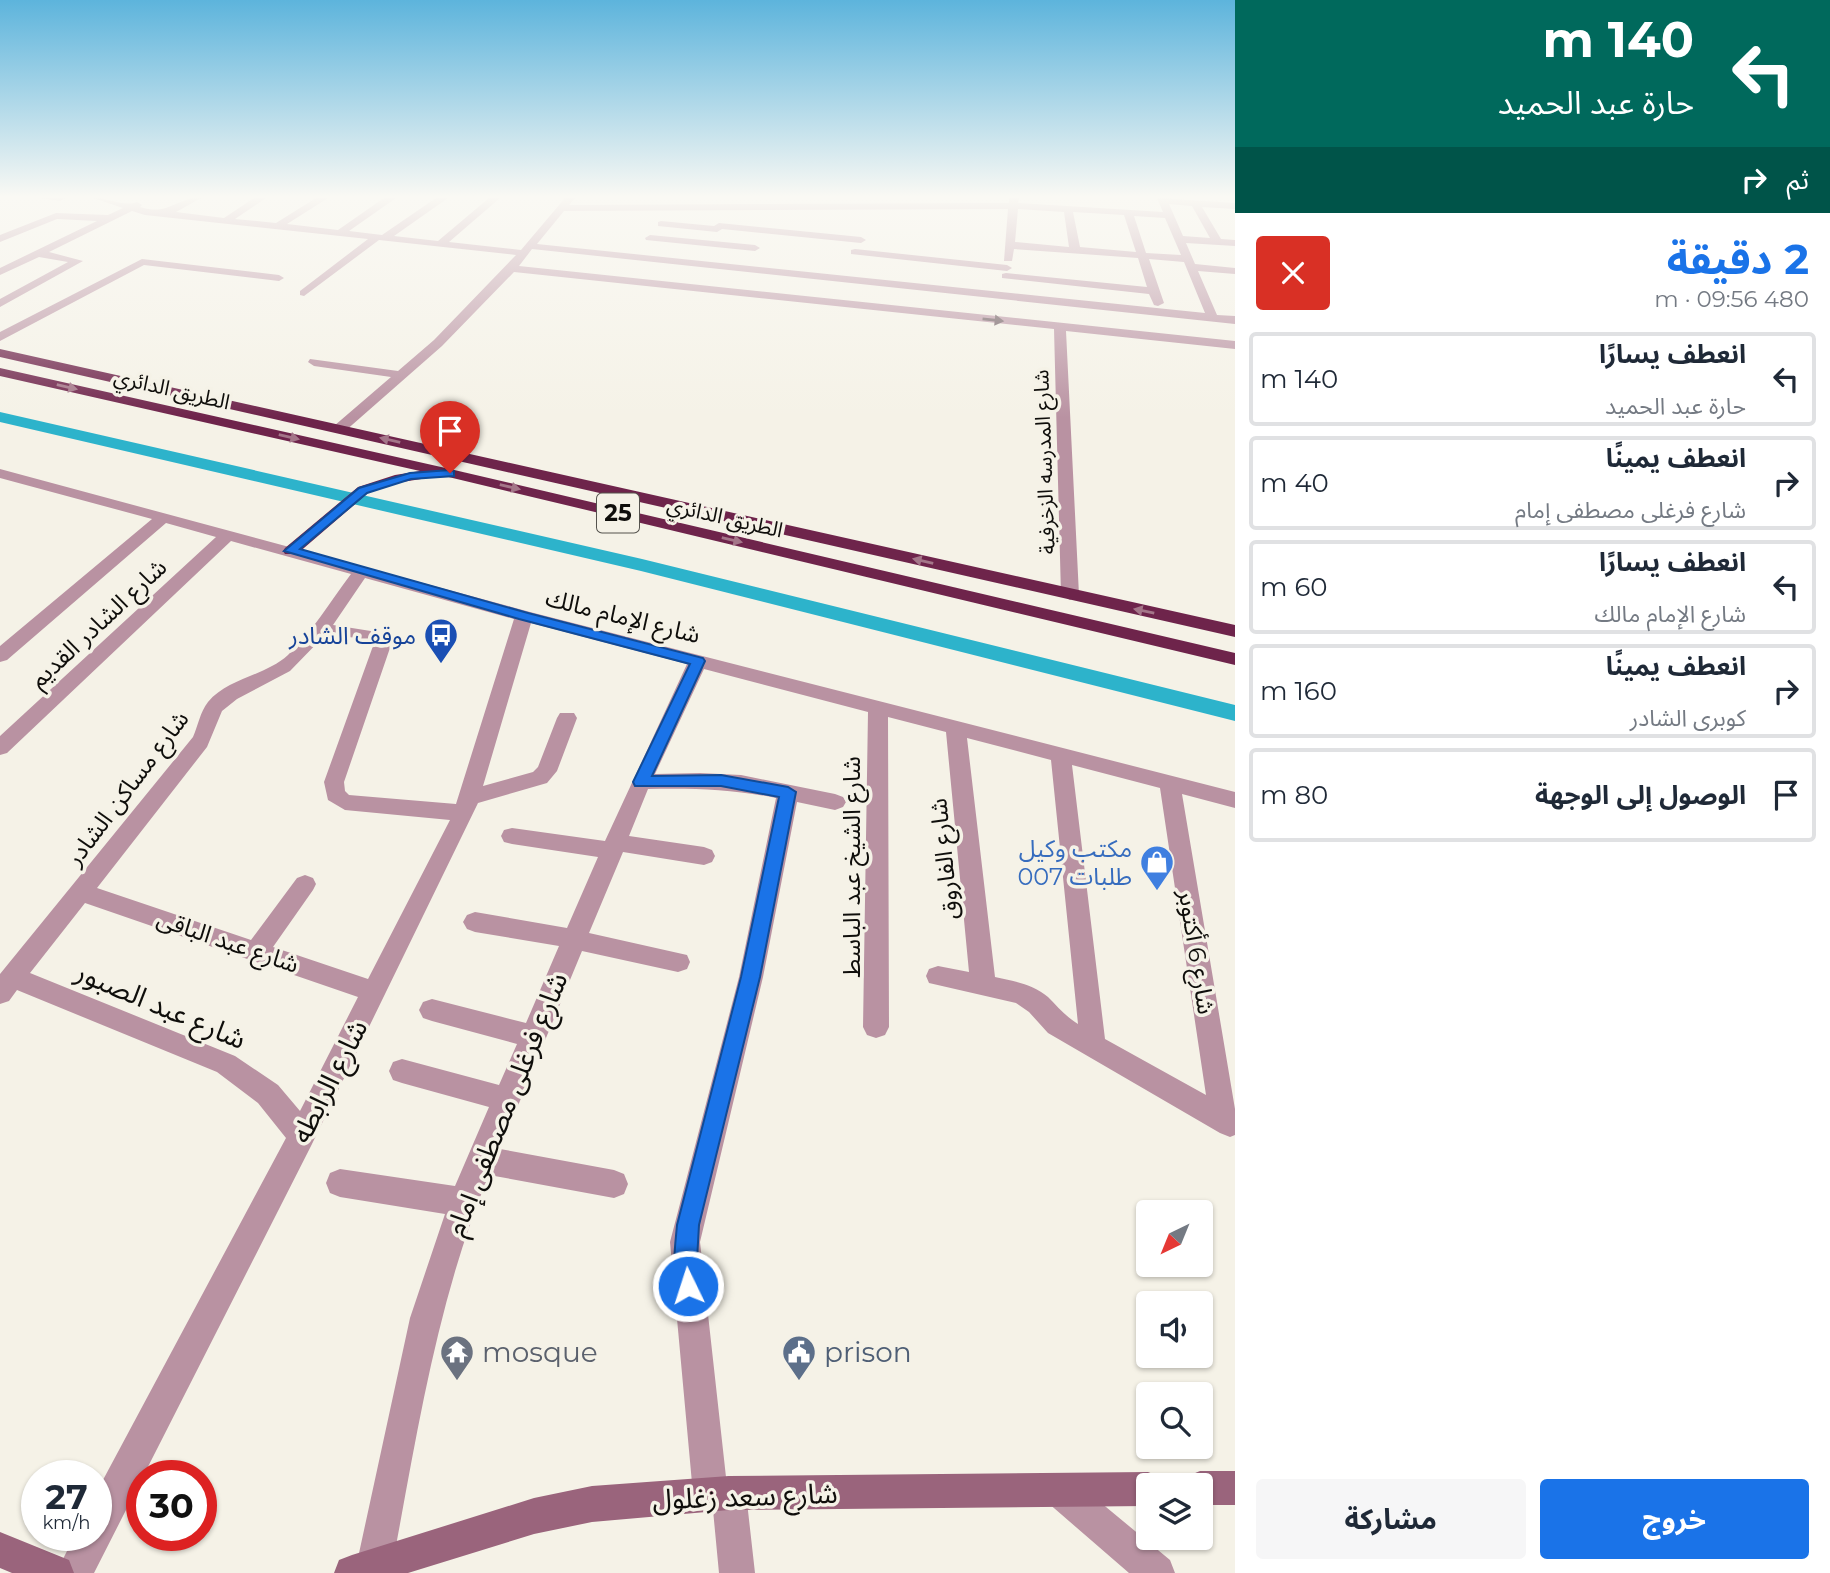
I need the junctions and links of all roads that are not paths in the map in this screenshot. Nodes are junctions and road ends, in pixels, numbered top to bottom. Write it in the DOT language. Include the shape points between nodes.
graph roads {
  1 [pos="59,271"];
  2 [pos="124,271"];
  3 [pos="223,271"];
  4 [pos="333,271"];
  5 [pos="508,271"];
  6 [pos="543,271"];
  7 [pos="879,271"];
  8 [pos="995,271"];
  9 [pos="1011,271"];
  10 [pos="1076,271"];
  11 [pos="1101,271"];
  12 [pos="1109,271"];
  13 [pos="1148,271"];
  14 [pos="1193,271"];
  15 [pos="1007,272"];
  16 [pos="279,278"];
  17 [pos="1090,285"];
  18 [pos="954,290"];
  19 [pos="1154,291"];
  20 [pos="304,293"];
  21 [pos="1005,296"];
  22 [pos="0,304"];
  23 [pos="1093,305"];
  24 [pos="1129,309"];
  25 [pos="1161,312"];
  26 [pos="949,315"];
  27 [pos="1212,317"];
  28 [pos="1235,320"];
  29 [pos="1060,327"];
  30 [pos="1131,334"];
  31 [pos="0,337"];
  32 [pos="1235,345"];
  33 [pos="0,353"];
  34 [pos="314,362"];
  35 [pos="0,372"];
  36 [pos="401,375"];
  37 [pos="339,429"];
  38 [pos="352,451"];
  39 [pos="0,473"];
  40 [pos="450,473"];
  41 [pos="363,478"];
  42 [pos="164,517"];
  43 [pos="229,534"];
  44 [pos="291,551"];
  45 [pos="362,571"];
  46 [pos="1070,595"];
  47 [pos="524,616"];
  48 [pos="1175,618"];
  49 [pos="318,629"];
  50 [pos="1235,631"];
  51 [pos="1178,645"];
  52 [pos="0,656"];
  53 [pos="1235,659"];
  54 [pos="698,661"];
  55 [pos="878,708"];
  56 [pos="567,718"];
  57 [pos="956,728"];
  58 [pos="0,748"];
  59 [pos="1061,755"];
  60 [pos="641,782"];
  61 [pos="1170,783"];
  62 [pos="788,792"];
  63 [pos="1235,800"];
  64 [pos="835,802"];
  65 [pos="467,805"];
  66 [pos="512,836"];
  67 [pos="613,846"];
  68 [pos="704,856"];
  69 [pos="305,884"];
  70 [pos="81,892"];
  71 [pos="475,922"];
  72 [pos="573,939"];
  73 [pos="257,951"];
  74 [pos="678,962"];
  75 [pos="938,976"];
  76 [pos="6,985"];
  77 [pos="983,985"];
  78 [pos="374,992"];
  79 [pos="432,1010"];
  80 [pos="876,1027"];
  81 [pos="532,1036"];
  82 [pos="1093,1046"];
  83 [pos="402,1071"];
  84 [pos="505,1099"];
  85 [pos="1229,1123"];
  86 [pos="301,1138"];
  87 [pos="479,1159"];
  88 [pos="340,1182"];
  89 [pos="614,1184"];
  90 [pos="463,1202"];
  91 [pos="1213,1488"];
  92 [pos="1235,1488"];
  93 [pos="1136,1489"];
  94 [pos="1059,1490"];
  95 [pos="719,1493"];
  96 [pos="112,1499"];
  97 [pos="0,1550"];
  98 [pos="78,1551"];
  99 [pos="363,1570"];
  100 [pos="56,1572"];
  101 [pos="737,1573"];
  102 [pos="1157,1573"];
  1 -- 22 [label="street"];
  2 -- 31 [label="street"];
  3 -- 16 [label="street"];
  4 -- 20 [label="street"];
  5 -- 36 [label="street"];
  6 -- 26 [label="street"];
  7 -- 18 [label="street"];
  8 -- 15 [label="street"];
  9 -- 15 [label="street"];
  10 -- 17 [label="street"];
  11 -- 17 [label="street"];
  12 -- 19 [label="street"];
  13 -- 19 [label="street"];
  14 -- 27 [label="street"];
  15 -- 21 [label="street"];
  17 -- 23 [label="street"];
  18 -- 21 [label="street"];
  18 -- 26 [label="street"];
  19 -- 25 [label="street"];
  21 -- 23 [label="street"];
  23 -- 24 [label="street"];
  24 -- 25 [label="street"];
  24 -- 30 [label="street"];
  25 -- 27 [label="street"];
  26 -- 29 [label="street, one-way"];
  27 -- 28 [label="street"];
  29 -- 30 [label="street"];
  29 -- 46 [label="street, شارع المدرسه الزخرفية"];
  30 -- 32 [label="street"];
  33 -- 37 [label="highway, الطريق الدائري / 25"];
  34 -- 36 [label="street"];
  35 -- 38 [label="highway, الطريق الدائري / 25, one-way"];
  36 -- 37 [label="street"];
  46 -- 37 [label="highway, الطريق الدائري / 25, one-way"];
  38 -- 40 [label="highway, الطريق الدائري / 25"];
  38 -- 41 [label="highway"];
  39 -- 42 [label="street, شارع الإمام مالك"];
  40 -- 41 [label="highway"];
  40 -- 51 [label="highway, الطريق الدائري / 25, one-way"];
  41 -- 44 [label="highway"];
  42 -- 43 [label="street, شارع الإمام مالك"];
  42 -- 52 [label="street"];
  43 -- 44 [label="street, شارع الإمام مالك"];
  43 -- 58 [label="street, شارع الشادر القديم"];
  44 -- 45 [label="street, شارع الإمام مالك"];
  45 -- 47 [label="street, شارع الإمام مالك"];
  45 -- 49 [label="street, شارع مساكن الشادر"];
  48 -- 46 [label="highway, الطريق الدائري / 25, one-way"];
  47 -- 54 [label="street, شارع الإمام مالك"];
  47 -- 65 [label="street, شارع الرابطه"];
  48 -- 50 [label="highway, الطريق الدائري / 25"];
  48 -- 51 [label="highway" via="1192,634 1191,640"];
  49 -- 65 [label="street" via="368,635 382,645 334,782 337,798 345,802"];
  49 -- 70 [label="street, شارع مساكن الشادر" via="282,669 216,705 201,742"];
  51 -- 53 [label="highway, الطريق الدائري / 25"];
  54 -- 55 [label="street, شارع الإمام مالك"];
  54 -- 60 [label="street, شارع فرغلى مصطفى إمام"];
  55 -- 57 [label="street, شارع الإمام مالك"];
  55 -- 80 [label="street, شارع الشيخ عبد الباسط"];
  56 -- 65 [label="street" via="540,779"];
  57 -- 59 [label="street, شارع الإمام مالك"];
  57 -- 77 [label="street, شارع الفاروق"];
  59 -- 61 [label="street, شارع الإمام مالك"];
  59 -- 82 [label="street"];
  60 -- 62 [label="street" via="721,781"];
  60 -- 67 [label="street, شارع فرغلى مصطفى إمام"];
  61 -- 63 [label="street, شارع الإمام مالك"];
  61 -- 85 [label="street, شارع 6 أكتوبر"];
  62 -- 64 [label="street"];
  62 -- 95 [label="street" via="751,977 685,1242"];
  65 -- 78 [label="street, شارع الرابطه"];
  66 -- 67 [label="street"];
  67 -- 68 [label="street"];
  67 -- 72 [label="street, شارع فرغلى مصطفى إمام"];
  69 -- 73 [label="street"];
  70 -- 73 [label="street, شارع عبد الباقى"];
  70 -- 76 [label="street, شارع مساكن الشادر"];
  71 -- 72 [label="street"];
  72 -- 74 [label="street"];
  72 -- 81 [label="street, شارع فرغلى مصطفى إمام"];
  73 -- 78 [label="street, شارع عبد الباقى"];
  75 -- 77 [label="street"];
  76 -- 86 [label="street, شارع عبد الصبور" via="226,1064 268,1094"];
  77 -- 82 [label="street" via="1030,999 1057,1025"];
  78 -- 86 [label="street, شارع الرابطه"];
  79 -- 81 [label="street"];
  81 -- 84 [label="street, شارع فرغلى مصطفى إمام"];
  82 -- 85 [label="street"];
  83 -- 84 [label="street"];
  84 -- 87 [label="street, شارع فرغلى مصطفى إمام"];
  86 -- 96 [label="street, شارع الرابطه"];
  87 -- 89 [label="street"];
  87 -- 90 [label="street, شارع فرغلى مصطفى إمام"];
  88 -- 90 [label="street"];
  90 -- 99 [label="street, شارع فرغلى مصطفى إمام" via="426,1318"];
  91 -- 92 [label="street"];
  93 -- 94 [label="street, شارع سعد زغلول"];
  94 -- 95 [label="street, شارع سعد زغلول"];
  94 -- 102 [label="street"];
  95 -- 99 [label="street, شارع سعد زغلول" via="592,1504 534,1516"];
  95 -- 101 [label="street"];
  97 -- 100 [label="street"];
  98 -- 100 [label="street"];
}
